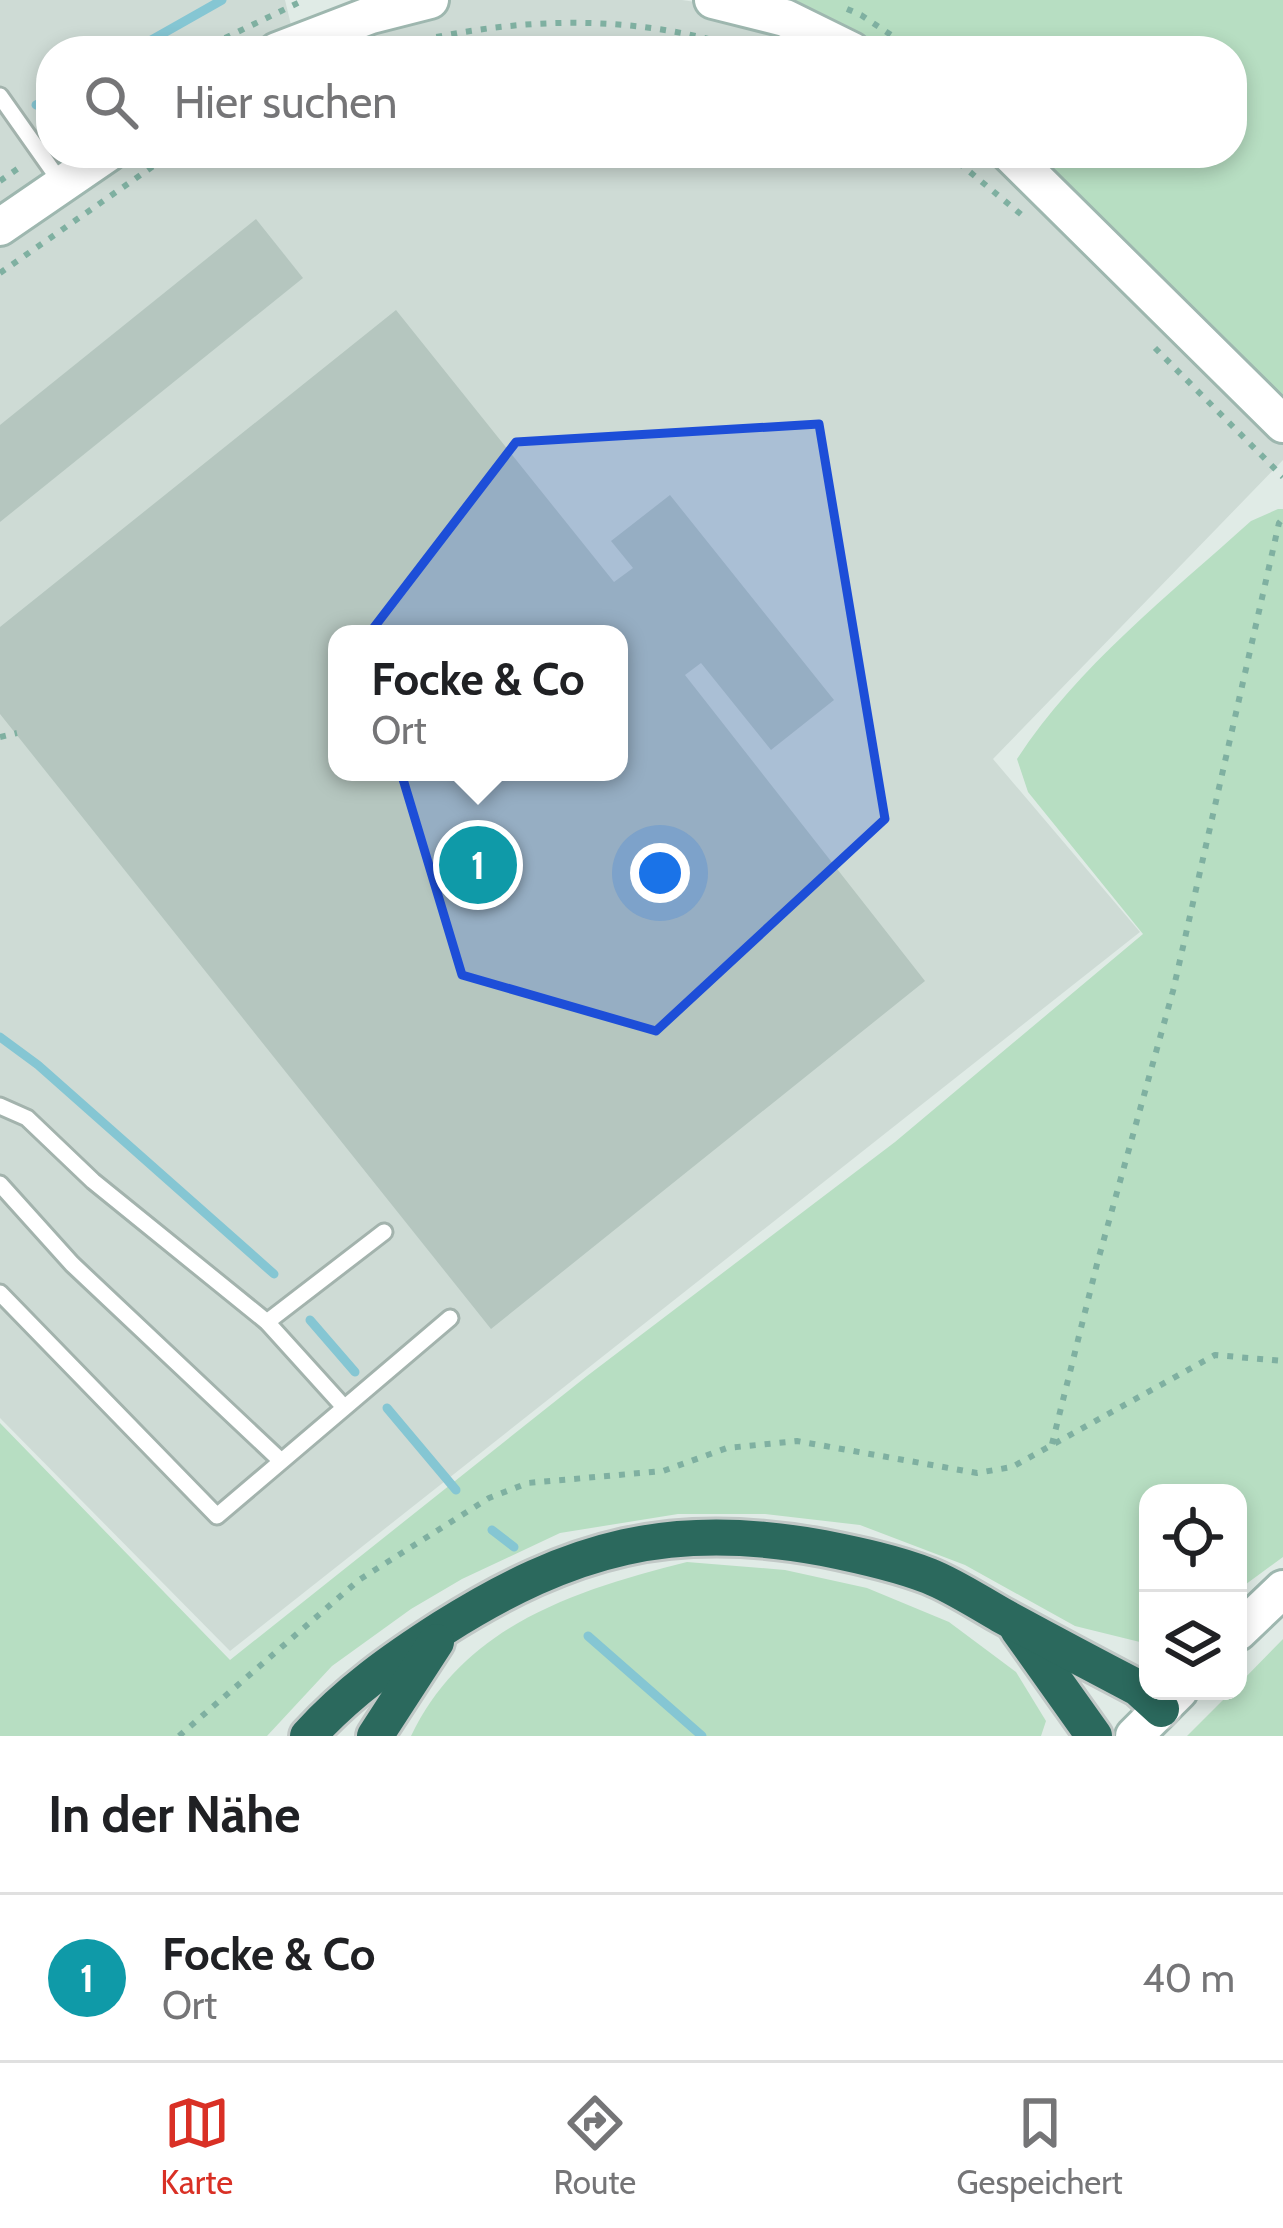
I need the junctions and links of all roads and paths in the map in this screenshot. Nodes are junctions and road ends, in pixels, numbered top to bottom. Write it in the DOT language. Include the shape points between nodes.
graph roads {
  1 [pos="304,0"];
  2 [pos="430,0"];
  3 [pos="713,0"];
  4 [pos="291,2"];
  5 [pos="226,36"];
  6 [pos="315,36"];
  7 [pos="433,36"];
  8 [pos="706,36"];
  9 [pos="822,36"];
  10 [pos="0,96"];
  11 [pos="36,147"];
  12 [pos="51,168"];
  13 [pos="86,168"];
  14 [pos="150,168"];
  15 [pos="965,168"];
  16 [pos="1024,168"];
  17 [pos="62,184"];
  18 [pos="1030,222"];
  19 [pos="0,227"];
  20 [pos="0,273"];
  21 [pos="1142,335"];
  22 [pos="1283,424"];
  23 [pos="1283,477"];
  24 [pos="1283,518"];
  25 [pos="17,733"];
  26 [pos="0,736"];
  27 [pos="0,1106"];
  28 [pos="0,1184"];
  29 [pos="384,1232"];
  30 [pos="0,1293"];
  31 [pos="451,1318"];
  32 [pos="267,1322"];
  33 [pos="1283,1361"];
  34 [pos="343,1406"];
  35 [pos="1052,1444"];
  36 [pos="280,1460"];
  37 [pos="1283,1588"];
  38 [pos="1013,1622"];
  39 [pos="1247,1623"];
  40 [pos="448,1625"];
  41 [pos="1139,1688"];
  42 [pos="1170,1700"];
  43 [pos="179,1736"];
  44 [pos="308,1736"];
  45 [pos="375,1736"];
  46 [pos="1094,1736"];
  47 [pos="1134,1736"];
  1 -- 4 [label="path"];
  2 -- 6 [label="street"];
  3 -- 9 [label="street"];
  4 -- 5 [label="path"];
  7 -- 8 [label="path" via="564,21"];
  10 -- 11 [label="lane"];
  12 -- 17 [label="lane"];
  13 -- 17 [label="street"];
  14 -- 20 [label="path"];
  15 -- 18 [label="path"];
  16 -- 22 [label="street"];
  17 -- 19 [label="street"];
  21 -- 23 [label="path"];
  24 -- 35 [label="path" via="1173,991"];
  25 -- 26 [label="path"];
  27 -- 32 [label="lane" via="27,1118"];
  28 -- 36 [label="lane" via="72,1264"];
  29 -- 32 [label="lane"];
  30 -- 36 [label="lane" via="217,1516"];
  31 -- 34 [label="lane"];
  32 -- 34 [label="lane"];
  33 -- 35 [label="path" via="1215,1355"];
  34 -- 36 [label="lane"];
  35 -- 43 [label="path" via="1012,1468 977,1473 797,1441 727,1448 664,1471 528,1484 489,1498 359,1580"];
  37 -- 39 [label="street"];
  38 -- 40 [label="highway" via="930,1576 782,1540 723,1536 600,1551 543,1572"];
  38 -- 41 [label="highway"];
  38 -- 46 [label="highway"];
  40 -- 44 [label="highway" via="341,1700"];
  40 -- 45 [label="highway"];
  42 -- 47 [label="street"];
}
